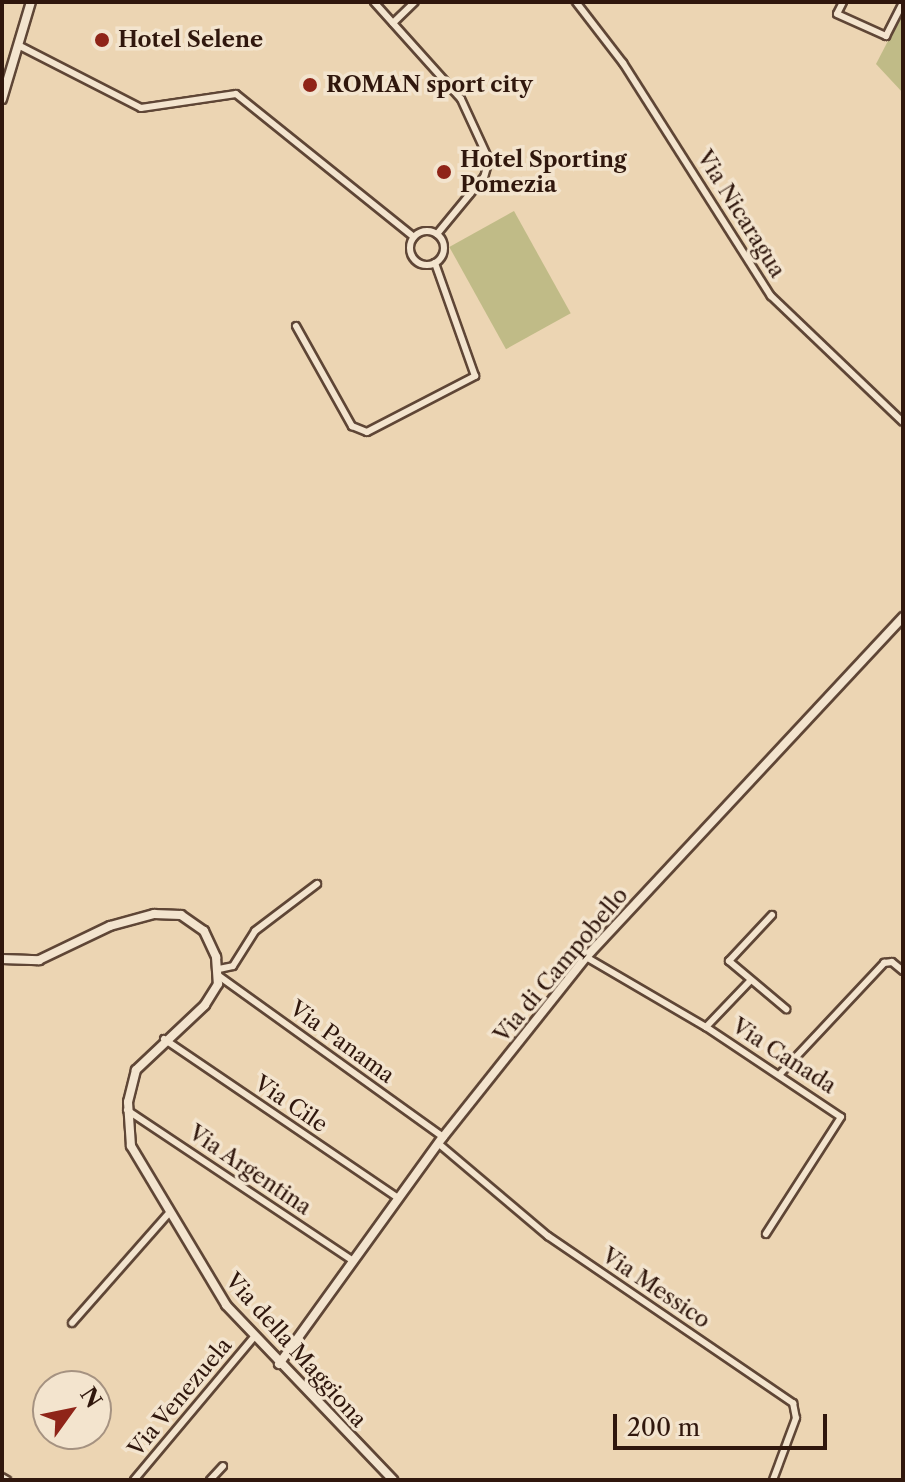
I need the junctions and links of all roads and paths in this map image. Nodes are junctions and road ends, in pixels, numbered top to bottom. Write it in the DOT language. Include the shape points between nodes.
graph roads {
  1 [pos="30,2"];
  2 [pos="374,2"];
  3 [pos="415,2"];
  4 [pos="576,2"];
  5 [pos="843,2"];
  6 [pos="903,2"];
  7 [pos="393,23"];
  8 [pos="18,40"];
  9 [pos="2,99"];
  10 [pos="437,234"];
  11 [pos="414,237"];
  12 [pos="435,263"];
  13 [pos="296,326"];
  14 [pos="903,422"];
  15 [pos="903,617"];
  16 [pos="893,627"];
  17 [pos="903,634"];
  18 [pos="317,884"];
  19 [pos="772,915"];
  20 [pos="586,957"];
  21 [pos="2,959"];
  22 [pos="903,971"];
  23 [pos="219,973"];
  24 [pos="750,981"];
  25 [pos="786,1009"];
  26 [pos="706,1027"];
  27 [pos="164,1039"];
  28 [pos="779,1075"];
  29 [pos="127,1110"];
  30 [pos="441,1141"];
  31 [pos="398,1198"];
  32 [pos="168,1214"];
  33 [pos="766,1234"];
  34 [pos="353,1261"];
  35 [pos="72,1323"];
  36 [pos="254,1337"];
  37 [pos="279,1364"];
  38 [pos="223,1466"];
  39 [pos="134,1480"];
  40 [pos="210,1480"];
  41 [pos="393,1480"];
  42 [pos="773,1480"];
  1 -- 8 [label="street"];
  2 -- 7 [label="street"];
  3 -- 7 [label="street"];
  4 -- 14 [label="street, Via Nicaragua" via="623,63 771,296"];
  5 -- 6 [label="street" via="837,14 886,36"];
  7 -- 10 [label="street" via="461,99 489,160 484,177"];
  8 -- 9 [label="street"];
  8 -- 11 [label="street" via="28,54 141,108 236,94"];
  10 -- 11 [label="street" via="425,231"];
  10 -- 12 [label="street" via="444,249"];
  11 -- 12 [label="street" via="414,259"];
  12 -- 13 [label="street" via="475,376 367,432 352,426"];
  15 -- 16 [label="street, Via di Campobello"];
  16 -- 17 [label="street"];
  16 -- 20 [label="street, Via di Campobello"];
  18 -- 23 [label="street" via="255,931 231,967"];
  19 -- 24 [label="street" via="729,960"];
  20 -- 26 [label="street, Via Canada"];
  20 -- 30 [label="street, Via di Campobello"];
  21 -- 23 [label="street" via="39,960 117,923 169,913 198,924"];
  22 -- 28 [label="street" via="892,962 884,963"];
  23 -- 27 [label="street, Via della Maggiona" via="212,997"];
  23 -- 30 [label="street, Via Panama"];
  24 -- 25 [label="street" via="757,981"];
  24 -- 26 [label="street"];
  26 -- 28 [label="street, Via Canada"];
  27 -- 29 [label="street, Via della Maggiona" via="136,1070"];
  27 -- 31 [label="street, Via Cile"];
  28 -- 33 [label="street, Via Canada" via="841,1120"];
  29 -- 32 [label="street, Via della Maggiona" via="136,1158"];
  29 -- 34 [label="street, Via Argentina"];
  30 -- 31 [label="street, Via di Campobello"];
  30 -- 42 [label="street, Via Messico" via="542,1232 793,1403 796,1418"];
  31 -- 34 [label="street, Via di Campobello"];
  32 -- 35 [label="street"];
  32 -- 36 [label="street, Via della Maggiona" via="213,1287"];
  34 -- 37 [label="street, Via di Campobello"];
  36 -- 37 [label="street, Via della Maggiona"];
  36 -- 39 [label="street, Via Venezuela"];
  37 -- 41 [label="street, Via della Maggiona"];
  38 -- 40 [label="street"];
}
